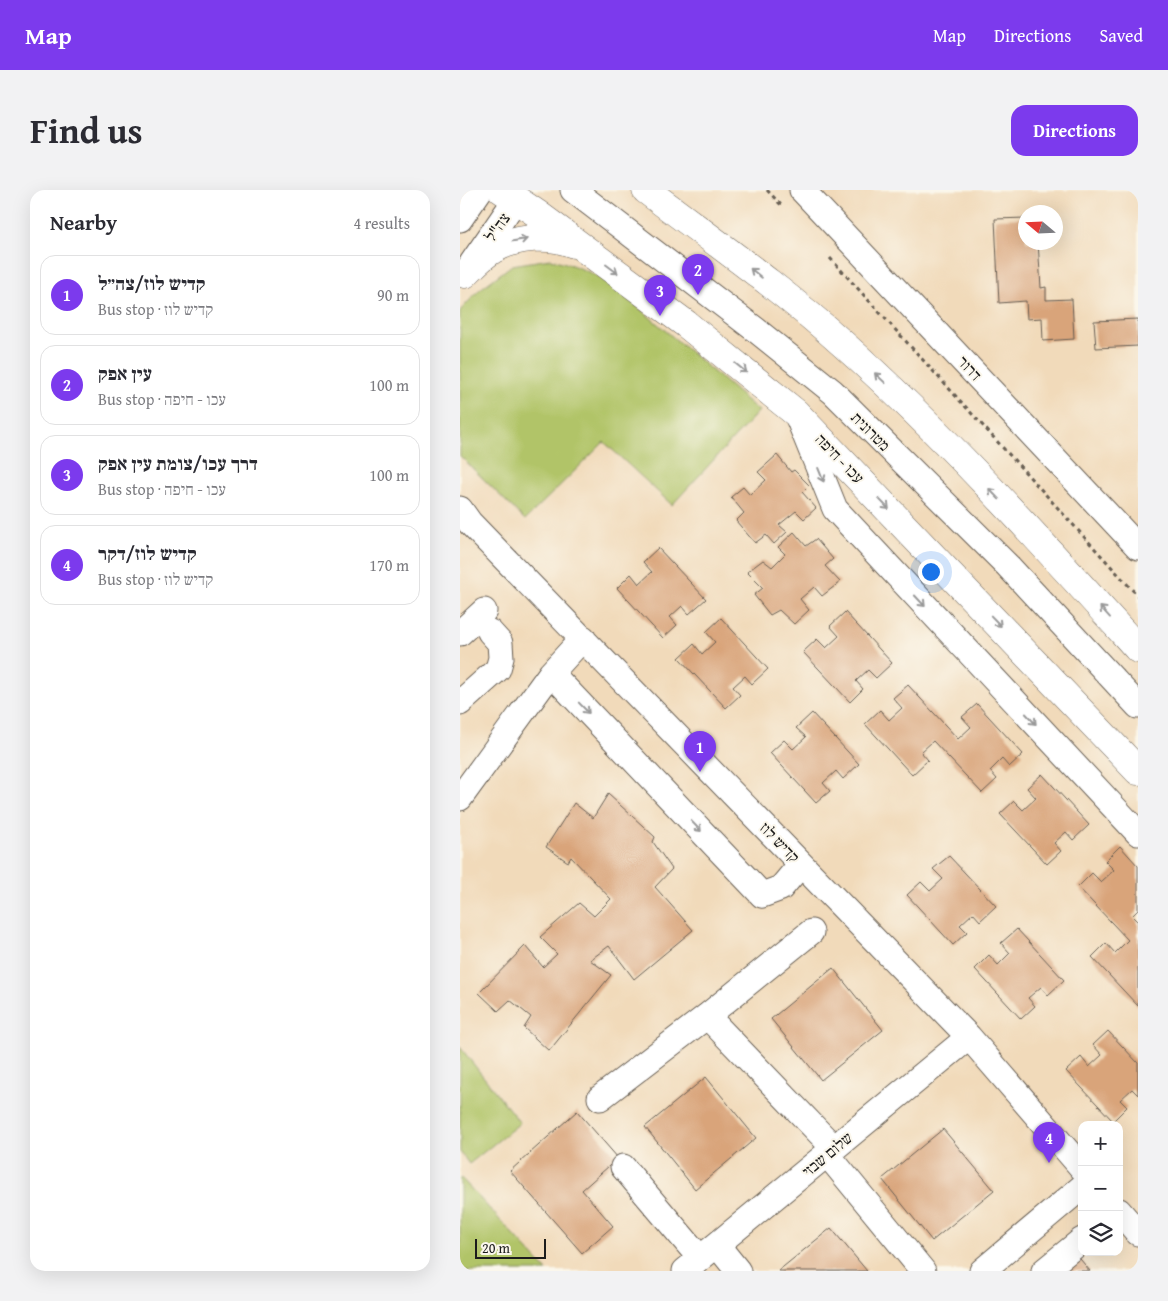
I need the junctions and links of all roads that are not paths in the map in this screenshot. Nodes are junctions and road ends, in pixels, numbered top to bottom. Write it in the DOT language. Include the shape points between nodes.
graph roads {
  1 [pos="480,190"];
  2 [pos="573,190"];
  3 [pos="646,190"];
  4 [pos="802,190"];
  5 [pos="509,194"];
  6 [pos="460,219"];
  7 [pos="586,249"];
  8 [pos="462,277"];
  9 [pos="796,413"];
  10 [pos="463,516"];
  11 [pos="1138,547"];
  12 [pos="460,633"];
  13 [pos="583,638"];
  14 [pos="1138,648"];
  15 [pos="551,673"];
  16 [pos="460,703"];
  17 [pos="1138,706"];
  18 [pos="1138,771"];
  19 [pos="460,798"];
  20 [pos="1138,833"];
  21 [pos="801,864"];
  22 [pos="811,932"];
  23 [pos="707,1016"];
  24 [pos="969,1037"];
  25 [pos="600,1098"];
  26 [pos="830,1151"];
  27 [pos="1080,1166"];
  28 [pos="623,1167"];
  29 [pos="1078,1190"];
  30 [pos="1123,1216"];
  31 [pos="1138,1233"];
  32 [pos="1078,1243"];
  33 [pos="701,1258"];
  34 [pos="738,1271"];
  35 [pos="923,1271"];
  36 [pos="982,1271"];
  37 [pos="1044,1271"];
  1 -- 6 [label="street"];
  2 -- 17 [label="street, מטרונית" via="833,392 1008,566"];
  14 -- 3 [label="highway, one-way" via="997,496 842,342"];
  4 -- 11 [label="street, דרור"];
  5 -- 7 [label="highway, עכו - חיפה"];
  5 -- 8 [label="street, צה\"ל"];
  8 -- 7 [label="highway, one-way" via="494,249 524,238 556,240"];
  7 -- 9 [label="highway, עכו - חיפה, one-way"];
  9 -- 18 [label="highway, עכו - חיפה, one-way"];
  9 -- 20 [label="street, one-way" via="835,509"];
  10 -- 13 [label="street, קדיש לוז"];
  12 -- 16 [label="street" via="487,622 500,643 501,658 498,668"];
  13 -- 15 [label="street"];
  13 -- 21 [label="street, קדיש לוז"];
  15 -- 19 [label="street"];
  15 -- 21 [label="street, one-way" via="762,895 781,888"];
  21 -- 24 [label="street, קדיש לוז"];
  22 -- 23 [label="street"];
  23 -- 25 [label="street"];
  23 -- 26 [label="street"];
  24 -- 26 [label="street, שלום שבזי"];
  24 -- 27 [label="street, קדיש לוז"];
  26 -- 33 [label="street, שלום שבזי"];
  26 -- 35 [label="street"];
  28 -- 33 [label="street"];
  29 -- 36 [label="street"];
  30 -- 31 [label="street"];
  32 -- 37 [label="street"];
  33 -- 34 [label="street"];
}
